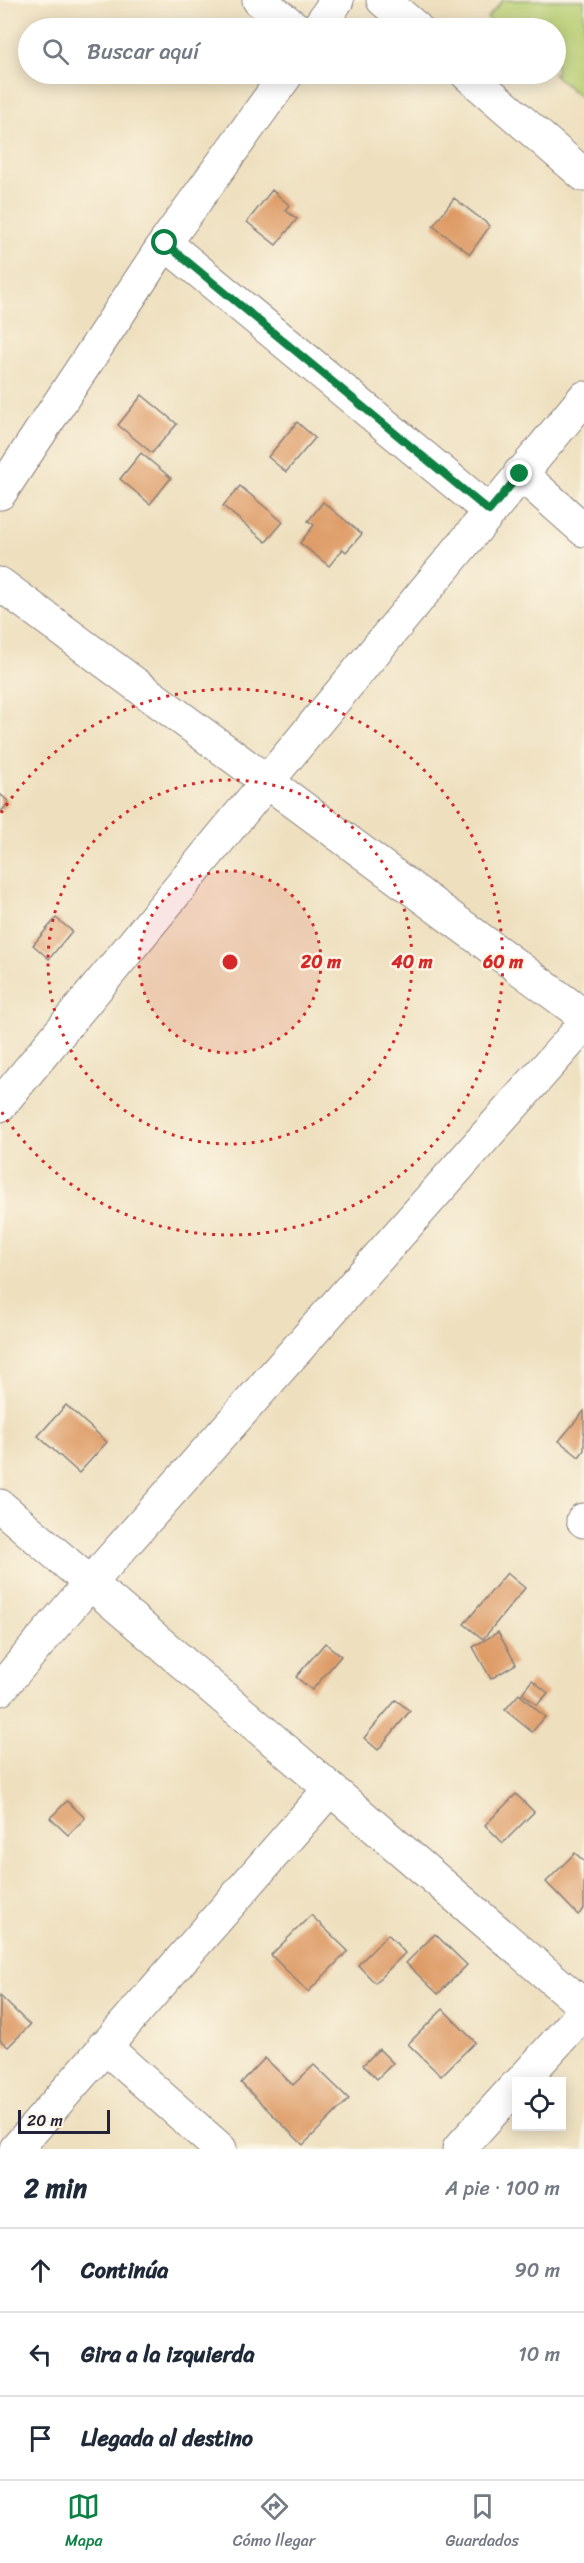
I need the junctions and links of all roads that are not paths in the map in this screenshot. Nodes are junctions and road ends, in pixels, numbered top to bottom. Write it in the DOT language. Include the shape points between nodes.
graph roads {
  1 [pos="259,0"];
  2 [pos="337,0"];
  3 [pos="383,0"];
  4 [pos="282,18"];
  5 [pos="325,18"];
  6 [pos="404,18"];
  7 [pos="280,84"];
  8 [pos="479,84"];
  9 [pos="584,175"];
  10 [pos="165,243"];
  11 [pos="584,398"];
  12 [pos="520,474"];
  13 [pos="0,493"];
  14 [pos="489,511"];
  15 [pos="584,530"];
  16 [pos="0,584"];
  17 [pos="267,781"];
  18 [pos="584,1016"];
  19 [pos="584,1025"];
  20 [pos="0,1105"];
  21 [pos="0,1506"];
  22 [pos="90,1583"];
  23 [pos="0,1689"];
  24 [pos="330,1789"];
  25 [pos="584,2006"];
  26 [pos="584,2012"];
  27 [pos="104,2046"];
  28 [pos="526,2077"];
  29 [pos="512,2090"];
  30 [pos="16,2149"];
  31 [pos="220,2149"];
  32 [pos="459,2149"];
  1 -- 4 [label="street"];
  2 -- 5 [label="street"];
  3 -- 6 [label="street"];
  7 -- 10 [label="street"];
  8 -- 9 [label="street"];
  10 -- 13 [label="street"];
  10 -- 14 [label="street"];
  11 -- 12 [label="street"];
  12 -- 14 [label="street"];
  12 -- 15 [label="street"];
  14 -- 17 [label="street"];
  16 -- 17 [label="street"];
  17 -- 18 [label="street"];
  17 -- 20 [label="street"];
  19 -- 22 [label="street"];
  21 -- 22 [label="street"];
  22 -- 23 [label="street"];
  22 -- 24 [label="street"];
  24 -- 25 [label="street"];
  24 -- 27 [label="street"];
  26 -- 28 [label="street"];
  27 -- 30 [label="street"];
  27 -- 31 [label="street"];
  29 -- 32 [label="street"];
}
